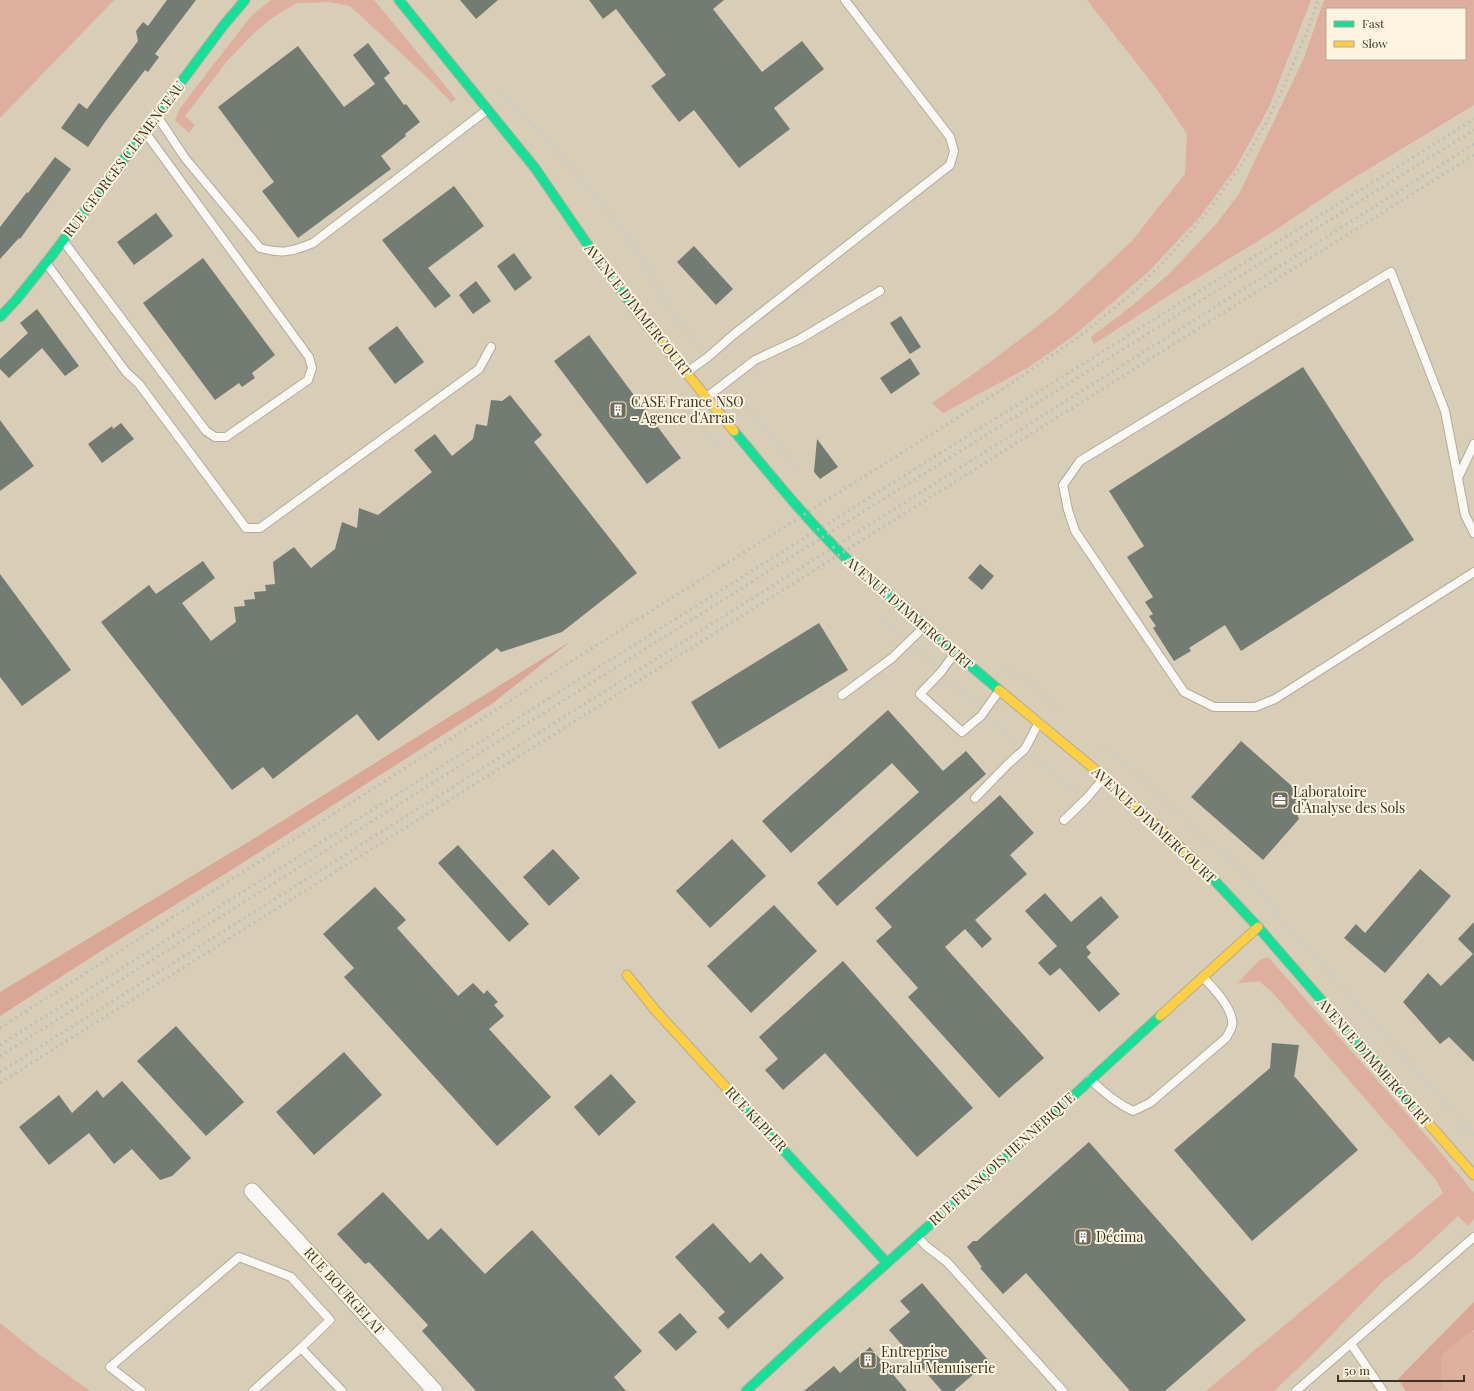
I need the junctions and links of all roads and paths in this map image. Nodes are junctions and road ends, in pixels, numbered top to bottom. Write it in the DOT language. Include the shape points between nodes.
graph roads {
  1 [pos="245,0"];
  2 [pos="399,0"];
  3 [pos="845,0"];
  4 [pos="496,87"];
  5 [pos="488,109"];
  6 [pos="157,115"];
  7 [pos="144,131"];
  8 [pos="63,241"];
  9 [pos="46,264"];
  10 [pos="880,291"];
  11 [pos="0,317"];
  12 [pos="490,347"];
  13 [pos="708,357"];
  14 [pos="686,373"];
  15 [pos="728,381"];
  16 [pos="707,398"];
  17 [pos="1474,444"];
  18 [pos="1458,478"];
  19 [pos="799,482"];
  20 [pos="1474,533"];
  21 [pos="1474,572"];
  22 [pos="924,627"];
  23 [pos="955,653"];
  24 [pos="997,662"];
  25 [pos="999,690"];
  26 [pos="842,695"];
  27 [pos="1065,719"];
  28 [pos="1038,723"];
  29 [pos="1101,748"];
  30 [pos="1104,778"];
  31 [pos="975,798"];
  32 [pos="1064,820"];
  33 [pos="1258,927"];
  34 [pos="627,975"];
  35 [pos="1203,977"];
  36 [pos="1090,1079"];
  37 [pos="1474,1125"];
  38 [pos="1466,1127"];
  39 [pos="1474,1136"];
  40 [pos="1472,1169"];
  41 [pos="252,1191"];
  42 [pos="917,1236"];
  43 [pos="1474,1237"];
  44 [pos="887,1262"];
  45 [pos="1351,1344"];
  46 [pos="301,1348"];
  47 [pos="754,1388"];
  48 [pos="141,1391"];
  49 [pos="253,1391"];
  50 [pos="342,1391"];
  51 [pos="435,1391"];
  52 [pos="1063,1391"];
  53 [pos="1296,1391"];
  54 [pos="1384,1391"];
  1 -- 6 [label="main road, RUE GEORGES CLEMENCEAU"];
  2 -- 5 [label="main road, AVENUE D'IMMERCOURT"];
  3 -- 13 [label="lane" via="950,137 954,151 950,165"];
  4 -- 13 [label="path" via="558,152 635,246 672,314"];
  5 -- 6 [label="lane" via="313,243 296,250 277,253 260,248 185,158"];
  5 -- 14 [label="main road, AVENUE D'IMMERCOURT" via="543,179 629,303"];
  6 -- 7 [label="main road, RUE GEORGES CLEMENCEAU"];
  7 -- 8 [label="main road, RUE GEORGES CLEMENCEAU"];
  7 -- 8 [label="lane" via="309,357 312,368 308,380 226,437 215,437 206,431"];
  8 -- 9 [label="main road, RUE GEORGES CLEMENCEAU"];
  9 -- 11 [label="main road, RUE GEORGES CLEMENCEAU"];
  9 -- 12 [label="lane" via="246,528 260,528 479,369"];
  10 -- 15 [label="lane" via="800,339 755,360"];
  13 -- 14 [label="lane"];
  14 -- 16 [label="main road, AVENUE D'IMMERCOURT"];
  15 -- 16 [label="lane"];
  15 -- 19 [label="path" via="792,463"];
  16 -- 22 [label="main road, AVENUE D'IMMERCOURT" via="793,503 824,536"];
  17 -- 18 [label="lane"];
  18 -- 20 [label="lane" via="1464,515"];
  18 -- 21 [label="lane" via="1445,411 1391,272 1080,461 1063,485 1075,531 1175,679 1184,692 1214,708 1255,707 1275,699"];
  22 -- 23 [label="main road, AVENUE D'IMMERCOURT"];
  22 -- 26 [label="lane" via="892,658"];
  23 -- 25 [label="main road, AVENUE D'IMMERCOURT"];
  23 -- 25 [label="lane" via="920,694 962,732 981,716"];
  24 -- 27 [label="path" via="1033,684"];
  25 -- 28 [label="main road, AVENUE D'IMMERCOURT"];
  28 -- 30 [label="main road, AVENUE D'IMMERCOURT"];
  28 -- 31 [label="lane" via="1025,750"];
  29 -- 38 [label="path" via="1115,754 1207,842 1232,860 1254,883 1274,911"];
  30 -- 32 [label="lane"];
  30 -- 33 [label="main road, AVENUE D'IMMERCOURT" via="1191,856"];
  33 -- 35 [label="main road, RUE FRANÇOIS HENNEBIQUE"];
  33 -- 40 [label="main road, AVENUE D'IMMERCOURT" via="1442,1140"];
  34 -- 44 [label="main road, RUE KEPLER" via="656,1011"];
  35 -- 36 [label="main road, RUE FRANÇOIS HENNEBIQUE"];
  35 -- 36 [label="lane" via="1230,1012 1232,1026 1226,1038 1150,1103 1133,1111 1106,1095"];
  36 -- 42 [label="main road, RUE FRANÇOIS HENNEBIQUE"];
  37 -- 38 [label="path"];
  38 -- 39 [label="path"];
  41 -- 51 [label="street, RUE BOURGELAT"];
  42 -- 44 [label="main road, RUE FRANÇOIS HENNEBIQUE"];
  42 -- 52 [label="lane" via="947,1262"];
  43 -- 45 [label="lane"];
  44 -- 47 [label="main road, RUE FRANÇOIS HENNEBIQUE"];
  45 -- 53 [label="lane"];
  45 -- 54 [label="lane"];
  46 -- 48 [label="lane" via="330,1320 291,1278 239,1256 110,1367"];
  46 -- 49 [label="lane"];
  46 -- 50 [label="lane"];
}
